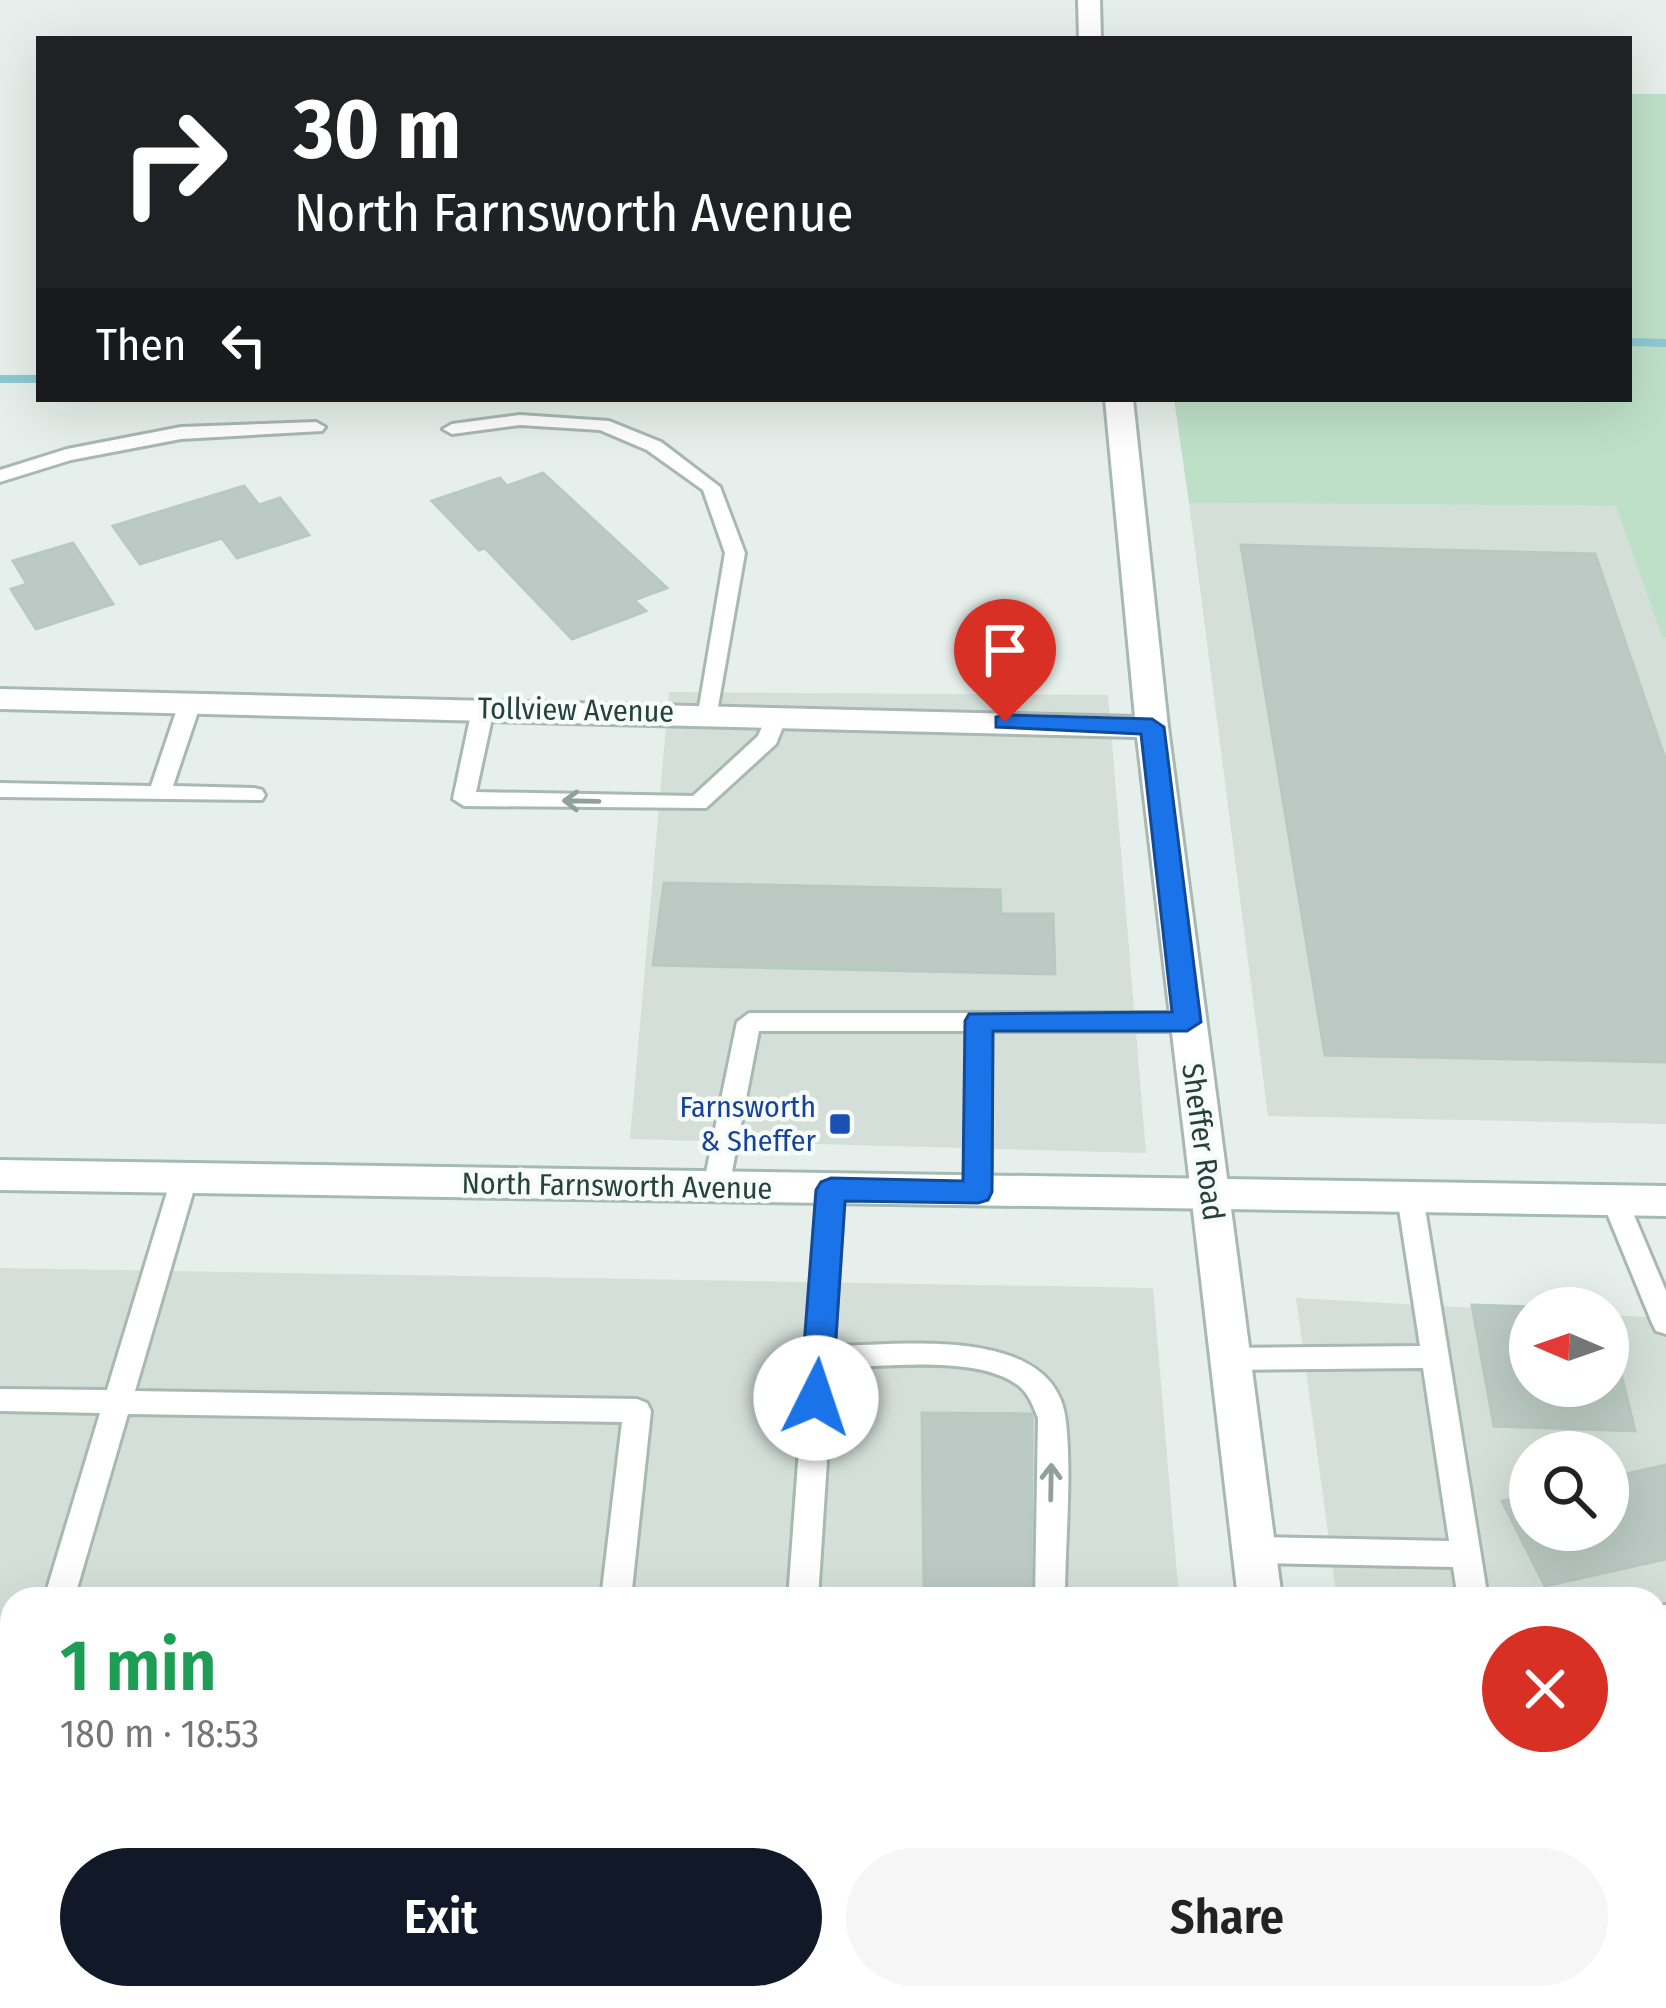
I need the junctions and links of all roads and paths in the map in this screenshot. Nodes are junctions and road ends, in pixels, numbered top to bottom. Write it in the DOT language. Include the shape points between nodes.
graph roads {
  1 [pos="1089,0"];
  2 [pos="1090,36"];
  3 [pos="1119,402"];
  4 [pos="316,427"];
  5 [pos="452,429"];
  6 [pos="0,476"];
  7 [pos="0,699"];
  8 [pos="190,703"];
  9 [pos="483,709"];
  10 [pos="709,713"];
  11 [pos="777,714"];
  12 [pos="1152,727"];
  13 [pos="0,790"];
  14 [pos="160,793"];
  15 [pos="254,795"];
  16 [pos="979,1021"];
  17 [pos="1187,1022"];
  18 [pos="0,1175"];
  19 [pos="184,1179"];
  20 [pos="716,1187"];
  21 [pos="831,1190"];
  22 [pos="978,1192"];
  23 [pos="1210,1193"];
  24 [pos="1410,1196"];
  25 [pos="1615,1201"];
  26 [pos="1666,1201"];
  27 [pos="1666,1323"];
  28 [pos="1435,1357"];
  29 [pos="819,1358"];
  30 [pos="1232,1359"];
  31 [pos="0,1400"];
  32 [pos="120,1403"];
  33 [pos="1254,1550"];
  34 [pos="1465,1554"];
  35 [pos="62,1587"];
  36 [pos="617,1587"];
  37 [pos="804,1587"];
  38 [pos="1050,1587"];
  39 [pos="1259,1587"];
  40 [pos="1471,1587"];
  1 -- 2 [label="street"];
  3 -- 12 [label="street, Sheffer Road"];
  4 -- 6 [label="lane" via="181,433"];
  5 -- 10 [label="lane" via="520,420 603,425 654,446 711,487 735,554"];
  7 -- 8 [label="street, Tollview Avenue"];
  8 -- 9 [label="street, Tollview Avenue"];
  8 -- 14 [label="lane"];
  9 -- 10 [label="street, Tollview Avenue"];
  11 -- 9 [label="lane, one-way" via="768,740 698,802 464,799"];
  10 -- 11 [label="street, Tollview Avenue"];
  11 -- 12 [label="street, Tollview Avenue"];
  12 -- 17 [label="street, Sheffer Road"];
  13 -- 14 [label="lane"];
  14 -- 15 [label="lane"];
  16 -- 17 [label="lane"];
  16 -- 20 [label="lane" via="749,1022"];
  16 -- 22 [label="lane"];
  17 -- 23 [label="street, Sheffer Road"];
  18 -- 19 [label="street, North Farnsworth Avenue"];
  19 -- 20 [label="street, North Farnsworth Avenue"];
  19 -- 32 [label="lane"];
  20 -- 21 [label="street, North Farnsworth Avenue"];
  21 -- 22 [label="street, North Farnsworth Avenue"];
  21 -- 29 [label="lane"];
  22 -- 23 [label="street, North Farnsworth Avenue"];
  23 -- 24 [label="street, North Farnsworth Avenue"];
  23 -- 30 [label="street, Sheffer Road"];
  24 -- 25 [label="street, North Farnsworth Avenue"];
  24 -- 28 [label="lane"];
  25 -- 26 [label="street, North Farnsworth Avenue"];
  25 -- 27 [label="lane"];
  28 -- 30 [label="lane"];
  28 -- 34 [label="lane"];
  29 -- 37 [label="lane"];
  38 -- 29 [label="lane, one-way" via="1052,1418 1028,1376 974,1358"];
  30 -- 33 [label="street, Sheffer Road"];
  31 -- 32 [label="lane"];
  32 -- 35 [label="lane"];
  32 -- 36 [label="lane" via="638,1412"];
  33 -- 34 [label="lane"];
  33 -- 39 [label="street, Sheffer Road"];
  34 -- 40 [label="lane"];
}
